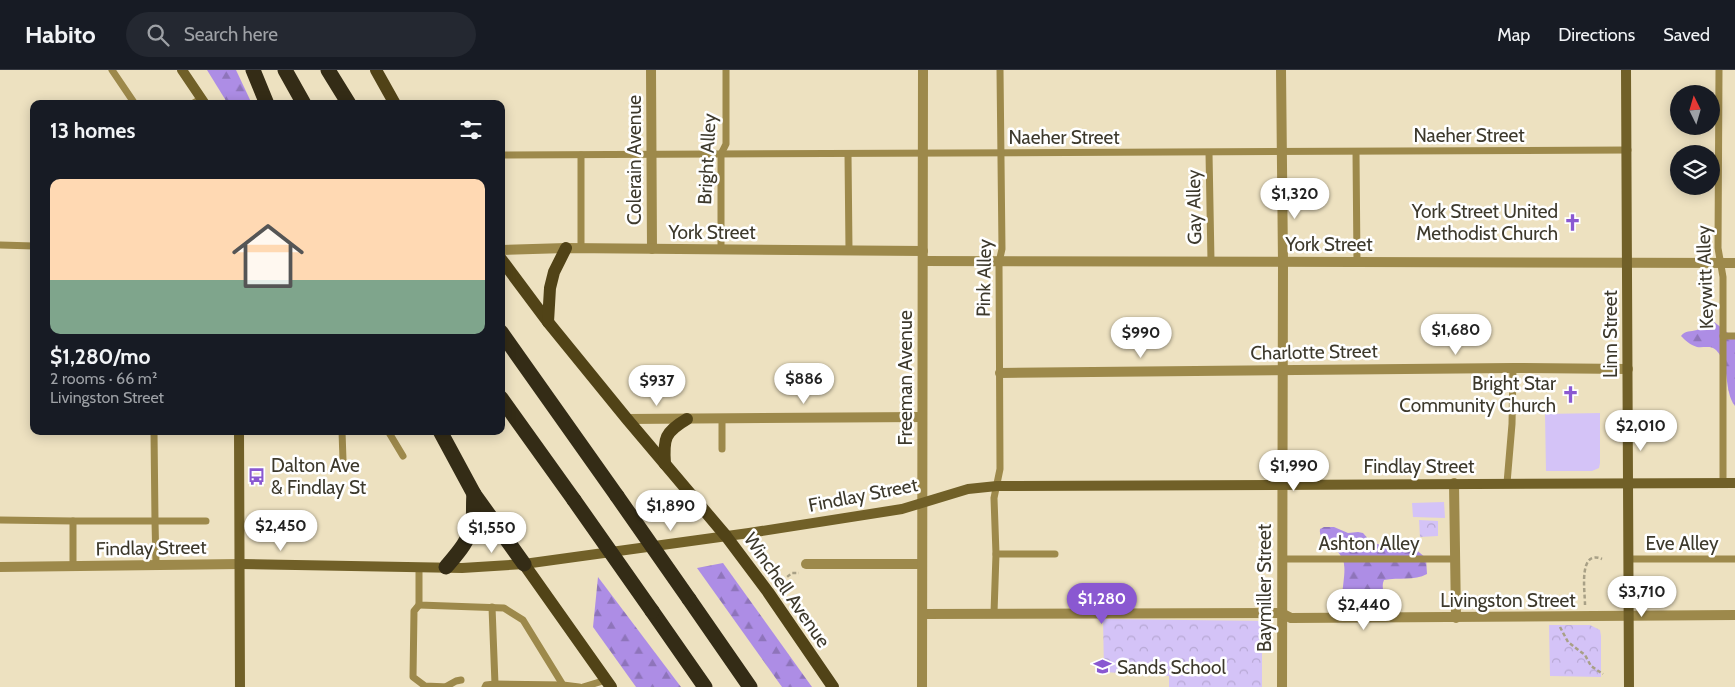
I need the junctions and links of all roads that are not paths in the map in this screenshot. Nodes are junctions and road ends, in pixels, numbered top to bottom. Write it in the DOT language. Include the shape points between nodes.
graph roads {
  1 [pos="112,70"];
  2 [pos="182,70"];
  3 [pos="253,70"];
  4 [pos="285,70"];
  5 [pos="328,70"];
  6 [pos="376,70"];
  7 [pos="651,70"];
  8 [pos="726,70"];
  9 [pos="923,70"];
  10 [pos="1000,70"];
  11 [pos="1281,70"];
  12 [pos="1626,70"];
  13 [pos="1719,70"];
  14 [pos="133,100"];
  15 [pos="203,100"];
  16 [pos="265,100"];
  17 [pos="302,100"];
  18 [pos="347,100"];
  19 [pos="393,100"];
  20 [pos="1628,150"];
  21 [pos="1356,152"];
  22 [pos="923,153"];
  23 [pos="1209,153"];
  24 [pos="1283,153"];
  25 [pos="721,154"];
  26 [pos="848,154"];
  27 [pos="1000,154"];
  28 [pos="505,155"];
  29 [pos="581,155"];
  30 [pos="652,155"];
  31 [pos="0,246"];
  32 [pos="30,246"];
  33 [pos="566,248"];
  34 [pos="581,248"];
  35 [pos="652,249"];
  36 [pos="505,250"];
  37 [pos="721,250"];
  38 [pos="849,250"];
  39 [pos="923,256"];
  40 [pos="1211,261"];
  41 [pos="999,262"];
  42 [pos="1283,262"];
  43 [pos="1356,262"];
  44 [pos="1628,262"];
  45 [pos="1721,262"];
  46 [pos="1735,262"];
  47 [pos="505,264"];
  48 [pos="548,322"];
  49 [pos="1723,336"];
  50 [pos="1735,336"];
  51 [pos="505,338"];
  52 [pos="1514,368"];
  53 [pos="1628,369"];
  54 [pos="1283,370"];
  55 [pos="1000,373"];
  56 [pos="505,404"];
  57 [pos="922,417"];
  58 [pos="722,418"];
  59 [pos="627,419"];
  60 [pos="687,419"];
  61 [pos="154,435"];
  62 [pos="239,435"];
  63 [pos="342,435"];
  64 [pos="390,435"];
  65 [pos="442,435"];
  66 [pos="722,449"];
  67 [pos="403,456"];
  68 [pos="343,460"];
  69 [pos="664,464"];
  70 [pos="1454,483"];
  71 [pos="1507,483"];
  72 [pos="1723,483"];
  73 [pos="1735,483"];
  74 [pos="1282,484"];
  75 [pos="1628,484"];
  76 [pos="997,486"];
  77 [pos="474,494"];
  78 [pos="922,502"];
  79 [pos="0,520"];
  80 [pos="73,521"];
  81 [pos="155,521"];
  82 [pos="206,521"];
  83 [pos="726,536"];
  84 [pos="996,554"];
  85 [pos="1055,554"];
  86 [pos="1456,559"];
  87 [pos="1629,559"];
  88 [pos="1735,559"];
  89 [pos="1283,560"];
  90 [pos="240,564"];
  91 [pos="524,564"];
  92 [pos="806,564"];
  93 [pos="922,564"];
  94 [pos="156,565"];
  95 [pos="0,566"];
  96 [pos="73,566"];
  97 [pos="419,567"];
  98 [pos="446,568"];
  99 [pos="420,605"];
  100 [pos="492,606"];
  101 [pos="994,613"];
  102 [pos="1281,613"];
  103 [pos="922,614"];
  104 [pos="1735,615"];
  105 [pos="1629,616"];
  106 [pos="1456,618"];
  107 [pos="461,680"];
  108 [pos="484,684"];
  109 [pos="495,684"];
  110 [pos="608,684"];
  111 [pos="563,686"];
  112 [pos="240,687"];
  113 [pos="448,687"];
  114 [pos="581,687"];
  115 [pos="705,687"];
  116 [pos="750,687"];
  117 [pos="833,687"];
  118 [pos="922,687"];
  119 [pos="1282,687"];
  120 [pos="1629,687"];
  1 -- 14 [label="lane"];
  2 -- 15 [label="street"];
  3 -- 16 [label="highway"];
  4 -- 17 [label="highway"];
  5 -- 18 [label="highway"];
  6 -- 19 [label="main road"];
  7 -- 30 [label="street, Colerain Avenue"];
  8 -- 25 [label="lane, Bright Alley" via="726,144"];
  9 -- 22 [label="street, Freeman Avenue"];
  10 -- 27 [label="lane, Pink Alley"];
  11 -- 24 [label="street, Baymiller Street"];
  12 -- 20 [label="street, Linn Street"];
  13 -- 45 [label="lane, Keywitt Alley" via="1718,248"];
  20 -- 21 [label="lane, Naeher Street"];
  20 -- 44 [label="street, Linn Street"];
  21 -- 24 [label="lane, Naeher Street"];
  21 -- 43 [label="lane"];
  22 -- 26 [label="lane, Naeher Street"];
  22 -- 27 [label="lane, Naeher Street"];
  22 -- 39 [label="street, Freeman Avenue"];
  23 -- 24 [label="lane, Naeher Street"];
  23 -- 27 [label="lane, Naeher Street"];
  23 -- 40 [label="lane, Gay Alley"];
  24 -- 42 [label="street, Baymiller Street"];
  25 -- 26 [label="lane, Naeher Street"];
  25 -- 30 [label="lane, Naeher Street"];
  25 -- 37 [label="lane, Bright Alley"];
  26 -- 38 [label="lane"];
  27 -- 41 [label="lane, Pink Alley" via="1002,249"];
  28 -- 29 [label="lane, Naeher Street"];
  29 -- 30 [label="lane, Naeher Street"];
  29 -- 34 [label="lane"];
  30 -- 35 [label="street, Colerain Avenue"];
  31 -- 32 [label="lane"];
  33 -- 34 [label="street, York Street"];
  33 -- 36 [label="street, York Street"];
  33 -- 48 [label="main road" via="550,288"];
  34 -- 35 [label="street, York Street"];
  35 -- 37 [label="street, York Street"];
  37 -- 38 [label="street, York Street"];
  38 -- 39 [label="street, York Street"];
  39 -- 41 [label="street, York Street"];
  39 -- 57 [label="street, Freeman Avenue"];
  40 -- 41 [label="street, York Street"];
  40 -- 42 [label="street, York Street"];
  41 -- 55 [label="lane, Pink Alley"];
  42 -- 43 [label="street, York Street"];
  42 -- 54 [label="street, Baymiller Street"];
  43 -- 44 [label="street, York Street"];
  44 -- 45 [label="street, York Street"];
  44 -- 53 [label="street, Linn Street"];
  45 -- 46 [label="street, York Street"];
  45 -- 49 [label="lane, Keywitt Alley"];
  47 -- 48 [label="main road, Winchell Avenue"];
  48 -- 59 [label="main road, Winchell Avenue"];
  49 -- 50 [label="lane"];
  49 -- 72 [label="lane, Keywitt Alley"];
  51 -- 116 [label="highway, bridge"];
  52 -- 53 [label="street, Charlotte Street"];
  52 -- 54 [label="street, Charlotte Street"];
  52 -- 71 [label="lane"];
  53 -- 75 [label="street, Linn Street"];
  54 -- 55 [label="street, Charlotte Street"];
  54 -- 74 [label="street, Baymiller Street"];
  55 -- 76 [label="lane, Pink Alley" via="1000,469"];
  56 -- 115 [label="highway, bridge"];
  57 -- 58 [label="street"];
  57 -- 78 [label="street, Freeman Avenue"];
  58 -- 60 [label="street"];
  58 -- 66 [label="lane"];
  59 -- 60 [label="street"];
  59 -- 69 [label="main road, Winchell Avenue"];
  60 -- 69 [label="main road" via="667,434 663,445"];
  61 -- 81 [label="lane"];
  62 -- 90 [label="street"];
  63 -- 68 [label="lane"];
  64 -- 67 [label="lane"];
  65 -- 77 [label="highway"];
  69 -- 83 [label="main road, Winchell Avenue"];
  70 -- 71 [label="street, Findlay Street"];
  70 -- 74 [label="street, Findlay Street"];
  70 -- 86 [label="street"];
  71 -- 75 [label="street, Findlay Street"];
  72 -- 73 [label="street, Findlay Street"];
  72 -- 75 [label="street, Findlay Street"];
  74 -- 76 [label="street, Findlay Street"];
  74 -- 89 [label="street, Baymiller Street"];
  75 -- 87 [label="street, Linn Street"];
  76 -- 78 [label="street, Findlay Street" via="968,489"];
  76 -- 84 [label="lane, Pink Alley" via="994,498"];
  77 -- 91 [label="highway"];
  77 -- 98 [label="highway" via="469,534"];
  78 -- 83 [label="street, Findlay Street" via="902,509"];
  78 -- 93 [label="street, Freeman Avenue"];
  79 -- 80 [label="lane"];
  80 -- 81 [label="lane"];
  80 -- 96 [label="lane"];
  81 -- 82 [label="lane"];
  81 -- 94 [label="lane"];
  83 -- 91 [label="street, Findlay Street"];
  83 -- 117 [label="main road, Winchell Avenue"];
  84 -- 85 [label="lane"];
  84 -- 101 [label="lane, Pink Alley"];
  86 -- 89 [label="lane, Ashton Alley"];
  86 -- 106 [label="street"];
  87 -- 88 [label="lane, Eve Alley"];
  87 -- 105 [label="street, Linn Street"];
  89 -- 102 [label="street, Baymiller Street"];
  90 -- 94 [label="street, Findlay Street"];
  90 -- 97 [label="street, Findlay Street"];
  90 -- 112 [label="street"];
  91 -- 98 [label="street, Findlay Street"];
  91 -- 110 [label="main road"];
  92 -- 93 [label="street"];
  93 -- 103 [label="street, Freeman Avenue"];
  94 -- 96 [label="street, Findlay Street"];
  95 -- 96 [label="street, Findlay Street"];
  97 -- 98 [label="street, Findlay Street"];
  97 -- 99 [label="lane"];
  99 -- 100 [label="lane"];
  99 -- 113 [label="lane" via="414,611 413,677 425,686"];
  100 -- 109 [label="lane"];
  100 -- 111 [label="lane" via="504,608 523,620"];
  101 -- 102 [label="street, Livingston Street"];
  101 -- 103 [label="street, Livingston Street"];
  102 -- 106 [label="street, Livingston Street" via="1291,618"];
  102 -- 119 [label="street, Baymiller Street"];
  103 -- 118 [label="street, Freeman Avenue"];
  104 -- 105 [label="street, Livingston Street"];
  105 -- 106 [label="street, Livingston Street"];
  105 -- 120 [label="street, Linn Street"];
  107 -- 113 [label="lane"];
  108 -- 109 [label="lane"];
  109 -- 111 [label="lane"];
  110 -- 114 [label="lane"];
  111 -- 114 [label="lane"];
}
